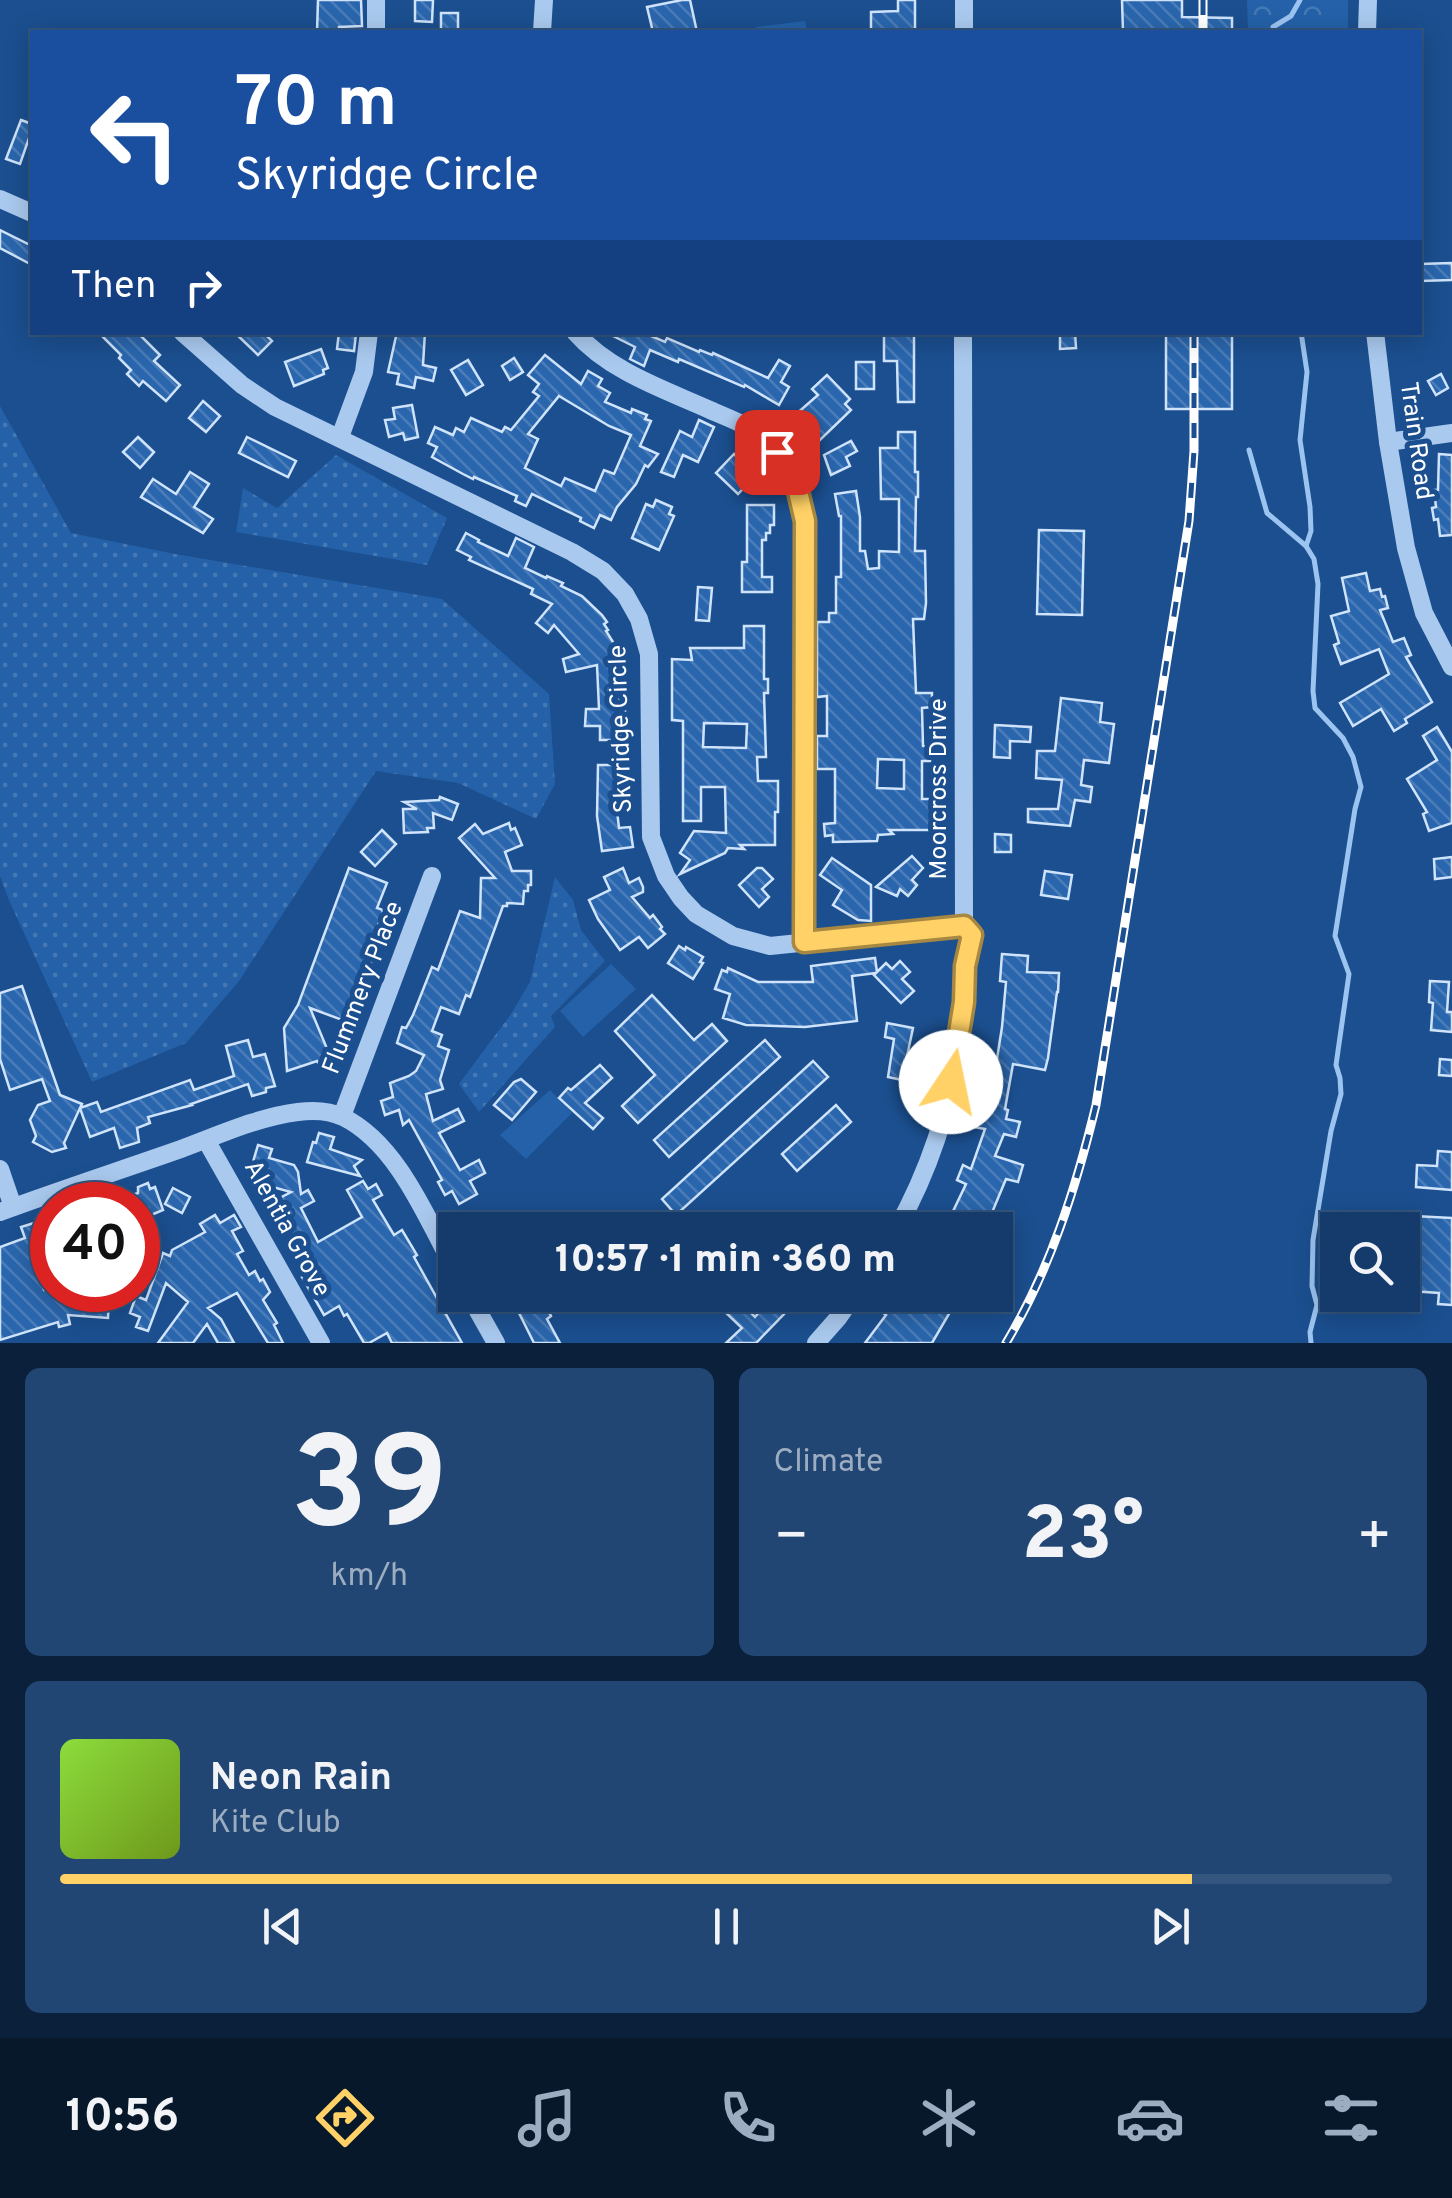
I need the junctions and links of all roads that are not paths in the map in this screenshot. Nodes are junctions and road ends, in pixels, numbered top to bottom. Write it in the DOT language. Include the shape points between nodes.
graph roads {
  1 [pos="376,0"];
  2 [pos="544,0"];
  3 [pos="964,0"];
  4 [pos="1368,0"];
  5 [pos="376,30"];
  6 [pos="542,30"];
  7 [pos="964,30"];
  8 [pos="1368,30"];
  9 [pos="0,199"];
  10 [pos="30,212"];
  11 [pos="186,335"];
  12 [pos="369,335"];
  13 [pos="577,335"];
  14 [pos="963,335"];
  15 [pos="1376,335"];
  16 [pos="1452,432"];
  17 [pos="340,437"];
  18 [pos="1388,442"];
  19 [pos="1452,667"];
  20 [pos="432,876"];
  21 [pos="964,926"];
  22 [pos="804,942"];
  23 [pos="342,1116"];
  24 [pos="206,1140"];
  25 [pos="0,1170"];
  26 [pos="6,1209"];
  27 [pos="905,1212"];
  28 [pos="438,1239"];
  29 [pos="479,1312"];
  30 [pos="841,1312"];
  31 [pos="321,1343"];
  32 [pos="496,1343"];
  33 [pos="816,1343"];
  1 -- 5 [label="street"];
  2 -- 6 [label="street"];
  3 -- 7 [label="street"];
  4 -- 8 [label="street"];
  9 -- 10 [label="street"];
  11 -- 17 [label="street, Skyridge Circle" via="257,396"];
  12 -- 17 [label="street" via="364,372"];
  13 -- 22 [label="street" via="601,358 763,437 796,483 805,521"];
  14 -- 21 [label="street, Moorcross Drive"];
  15 -- 18 [label="street, Train Road"];
  16 -- 18 [label="street"];
  17 -- 22 [label="street, Skyridge Circle" via="572,552 613,580 633,605 649,654 651,837 666,876 696,914 733,936 770,946"];
  18 -- 19 [label="street, Train Road" via="1414,582"];
  20 -- 23 [label="street, Flummery Place"];
  21 -- 22 [label="street, Skyridge Circle"];
  21 -- 27 [label="street, Moorcross Drive" via="972,935 951,1082 926,1167"];
  23 -- 24 [label="street" via="284,1114"];
  23 -- 28 [label="street" via="389,1156"];
  24 -- 26 [label="street"];
  24 -- 31 [label="street, Alentia Grove"];
  25 -- 26 [label="street"];
  29 -- 32 [label="street"];
  30 -- 33 [label="street"];
}
